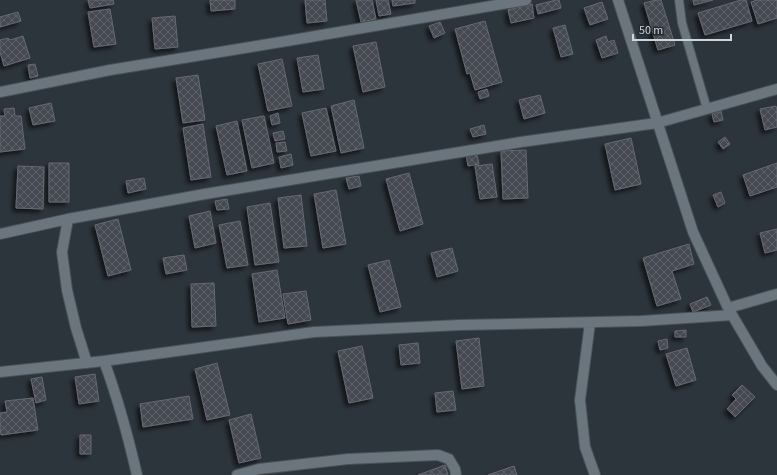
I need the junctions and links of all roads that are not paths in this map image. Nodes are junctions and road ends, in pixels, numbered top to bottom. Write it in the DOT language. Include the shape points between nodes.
graph roads {
  1 [pos="526,0"];
  2 [pos="618,0"];
  3 [pos="679,0"];
  4 [pos="777,89"];
  5 [pos="0,92"];
  6 [pos="707,109"];
  7 [pos="657,123"];
  8 [pos="68,219"];
  9 [pos="0,234"];
  10 [pos="777,294"];
  11 [pos="730,311"];
  12 [pos="590,323"];
  13 [pos="104,362"];
  14 [pos="87,363"];
  15 [pos="0,372"];
  16 [pos="777,385"];
  17 [pos="137,475"];
  18 [pos="237,475"];
  19 [pos="456,475"];
  20 [pos="595,475"];
  1 -- 5 [label="street" via="110,70"];
  2 -- 7 [label="street"];
  3 -- 6 [label="lane" via="682,23"];
  4 -- 6 [label="street"];
  6 -- 7 [label="street"];
  7 -- 8 [label="street" via="521,142 220,191"];
  7 -- 11 [label="street" via="693,232"];
  8 -- 9 [label="street"];
  8 -- 14 [label="street" via="62,252 67,290"];
  10 -- 11 [label="street"];
  11 -- 12 [label="street" via="641,321"];
  11 -- 16 [label="street" via="762,366"];
  12 -- 13 [label="street" via="460,325 314,332"];
  12 -- 20 [label="street" via="580,400 585,447"];
  13 -- 14 [label="street"];
  13 -- 17 [label="street" via="128,436"];
  14 -- 15 [label="street"];
  18 -- 19 [label="street" via="259,469 348,458 438,455 449,459"];
}
